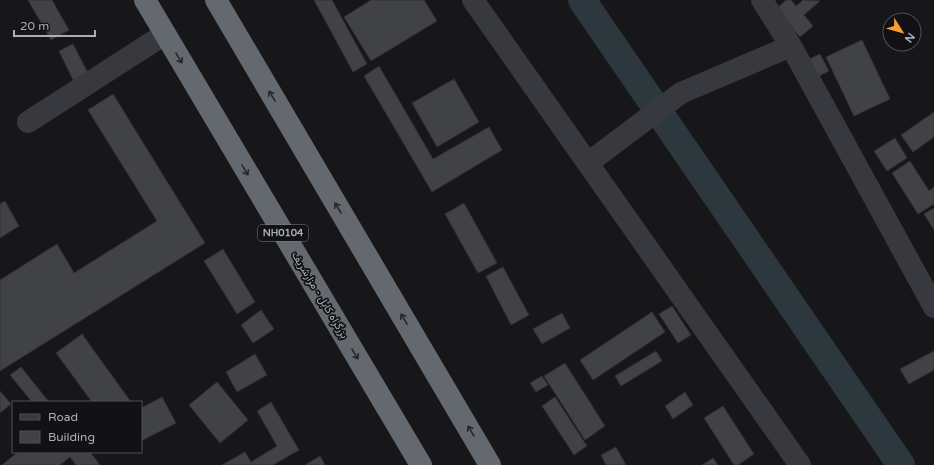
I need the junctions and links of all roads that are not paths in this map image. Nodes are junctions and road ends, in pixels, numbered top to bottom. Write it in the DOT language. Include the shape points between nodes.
graph roads {
  1 [pos="145,0"];
  2 [pos="216,0"];
  3 [pos="473,0"];
  4 [pos="762,0"];
  5 [pos="165,34"];
  6 [pos="791,46"];
  7 [pos="28,122"];
  8 [pos="588,163"];
  9 [pos="934,307"];
  10 [pos="421,465"];
  11 [pos="490,465"];
  12 [pos="800,465"];
  1 -- 5 [label="highway, بزرگراه کابل - مزارشریف / NH0104"];
  11 -- 2 [label="highway, one-way"];
  3 -- 8 [label="street"];
  4 -- 6 [label="street"];
  5 -- 7 [label="street"];
  5 -- 10 [label="highway, بزرگراه کابل - مزارشریف / NH0104, one-way"];
  6 -- 8 [label="street" via="681,93"];
  6 -- 9 [label="street"];
  8 -- 12 [label="street"];
}
